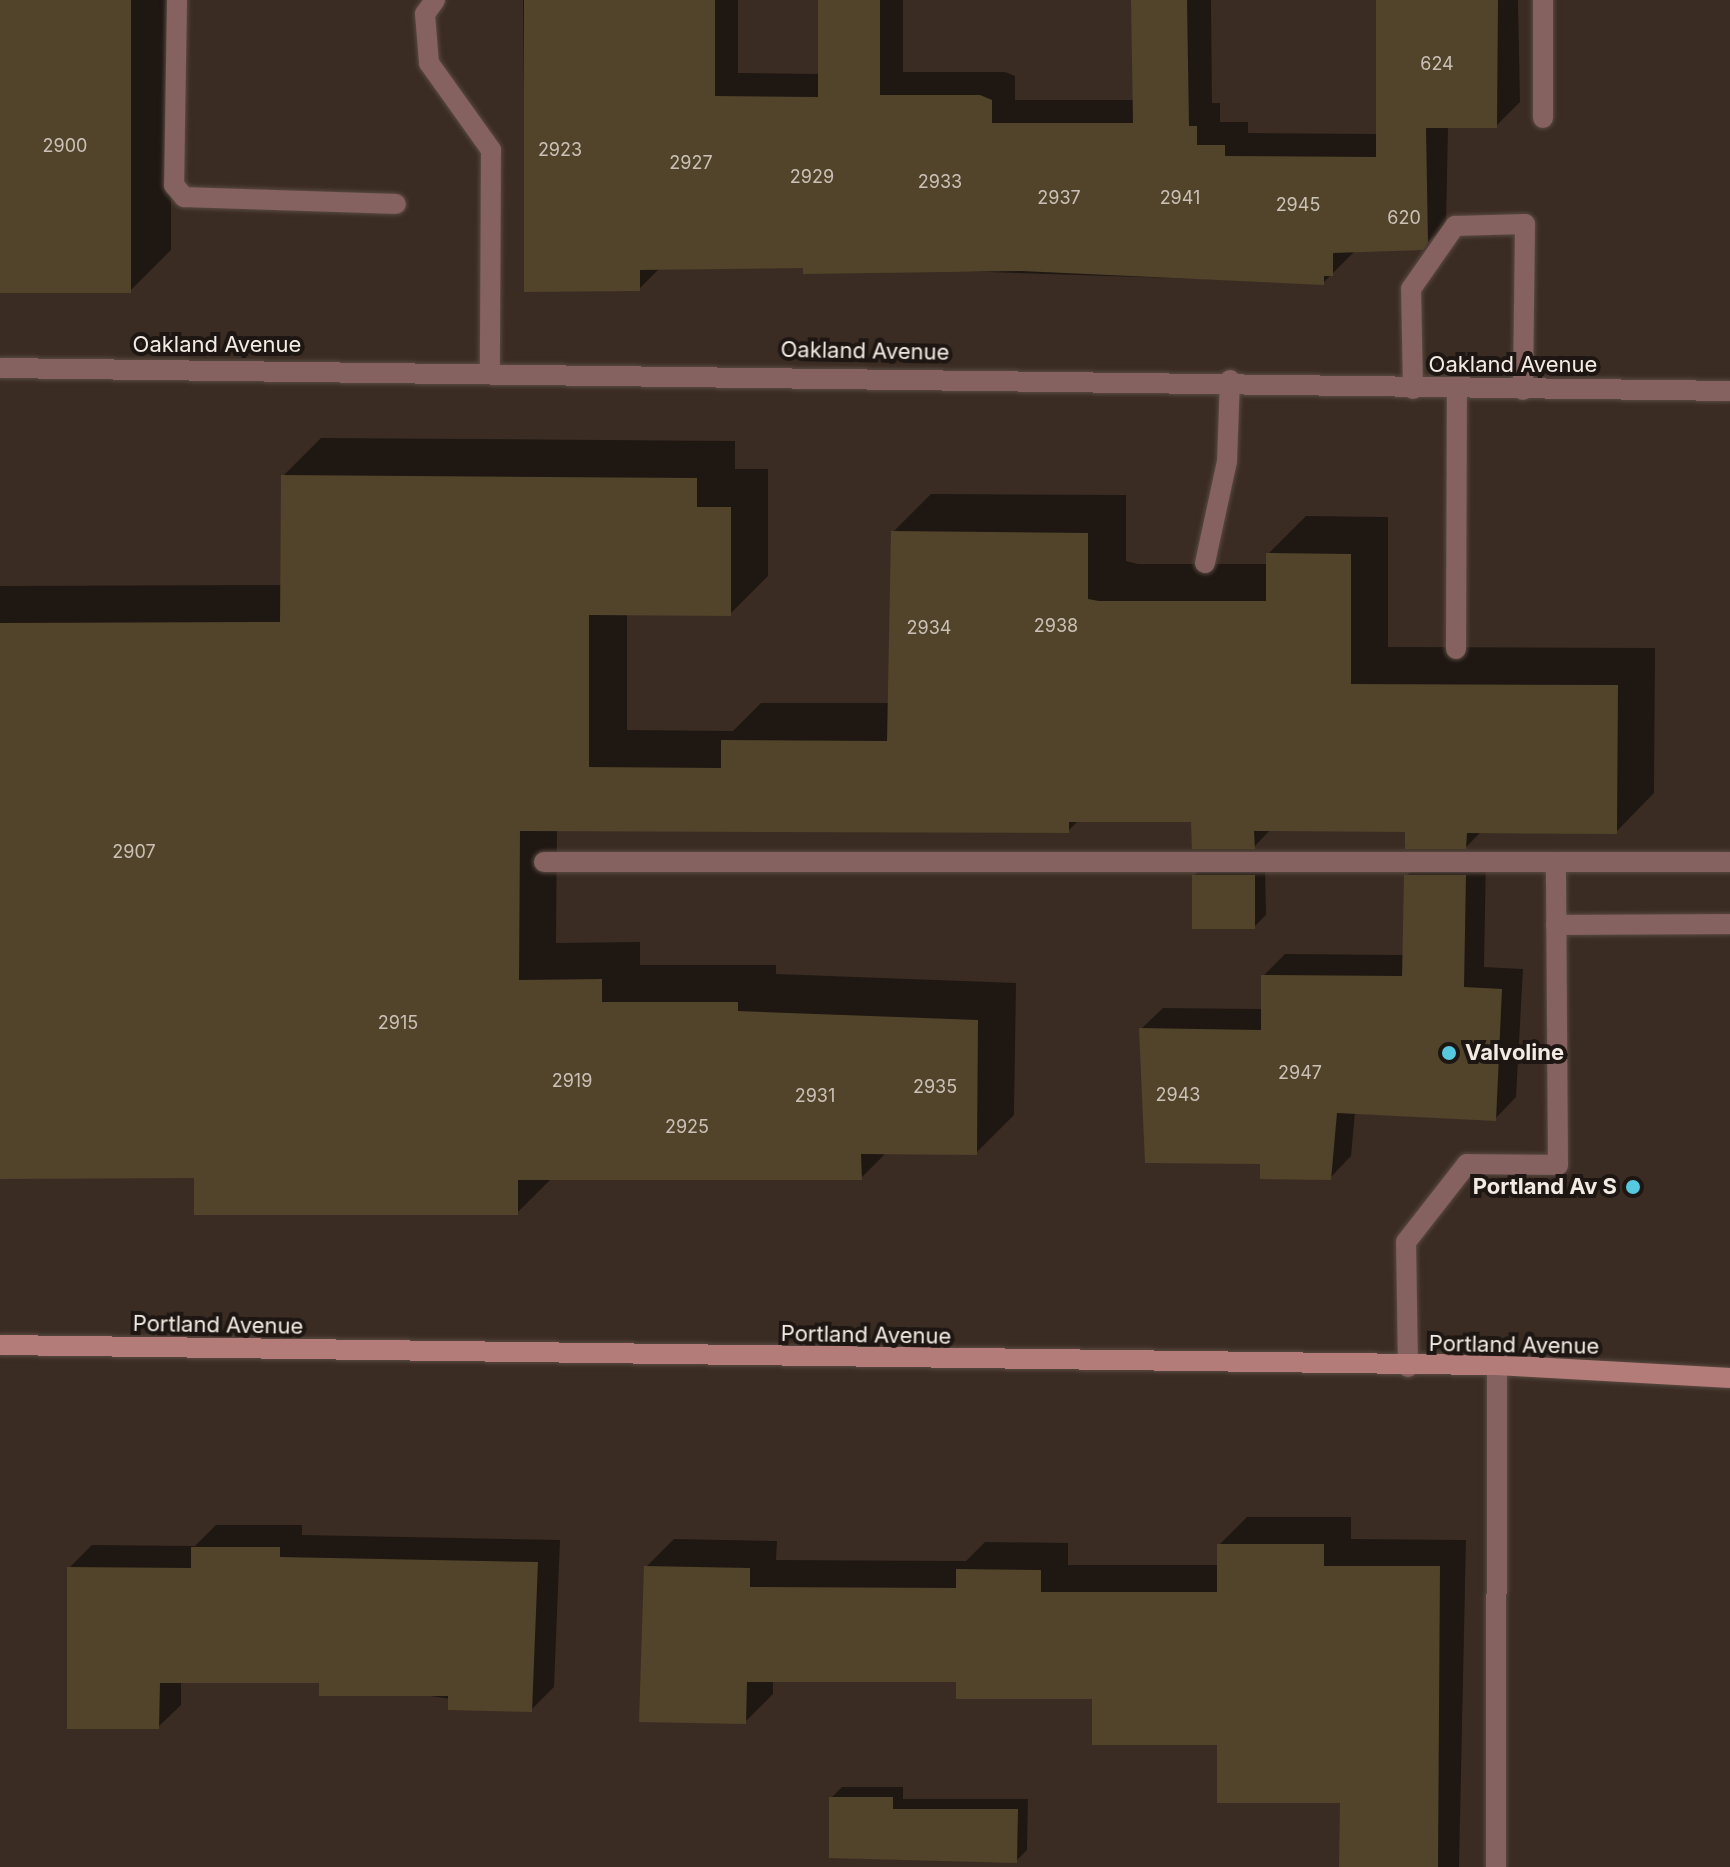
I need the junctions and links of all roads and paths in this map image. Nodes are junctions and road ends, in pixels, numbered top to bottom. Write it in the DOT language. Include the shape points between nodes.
graph roads {
  1 [pos="177,0"];
  2 [pos="435,0"];
  3 [pos="1543,0"];
  4 [pos="1543,118"];
  5 [pos="396,204"];
  6 [pos="0,368"];
  7 [pos="490,370"];
  8 [pos="1230,380"];
  9 [pos="1413,389"];
  10 [pos="1523,390"];
  11 [pos="1457,391"];
  12 [pos="1730,391"];
  13 [pos="1205,563"];
  14 [pos="1456,649"];
  15 [pos="544,862"];
  16 [pos="1556,862"];
  17 [pos="1730,862"];
  18 [pos="1730,924"];
  19 [pos="1556,925"];
  20 [pos="0,1345"];
  21 [pos="1497,1365"];
  22 [pos="1408,1367"];
  23 [pos="1730,1378"];
  24 [pos="1496,1867"];
  1 -- 5 [label="street" via="174,185 184,197"];
  2 -- 7 [label="street" via="425,14 429,63 491,150"];
  3 -- 4 [label="street"];
  6 -- 7 [label="street, Oakland Avenue"];
  7 -- 8 [label="street, Oakland Avenue"];
  8 -- 9 [label="street, Oakland Avenue"];
  8 -- 13 [label="street" via="1227,461"];
  9 -- 10 [label="street" via="1411,289 1455,226 1525,224"];
  9 -- 11 [label="street, Oakland Avenue"];
  10 -- 11 [label="street, Oakland Avenue"];
  10 -- 12 [label="street, Oakland Avenue"];
  11 -- 14 [label="street"];
  15 -- 16 [label="street"];
  16 -- 17 [label="street"];
  16 -- 19 [label="street"];
  18 -- 19 [label="street"];
  19 -- 22 [label="street" via="1558,1165 1467,1164 1406,1242"];
  20 -- 22 [label="street, Portland Avenue"];
  21 -- 22 [label="street, Portland Avenue"];
  21 -- 23 [label="street, Portland Avenue"];
  21 -- 24 [label="street"];
}
